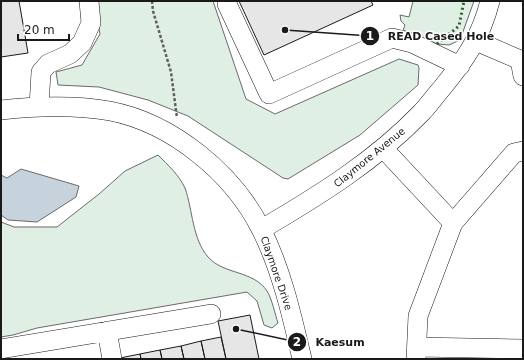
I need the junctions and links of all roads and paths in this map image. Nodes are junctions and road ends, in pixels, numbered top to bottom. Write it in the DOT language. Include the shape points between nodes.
graph roads {
  1 [pos="89,1"];
  2 [pos="152,1"];
  3 [pos="490,1"];
  4 [pos="227,4"];
  5 [pos="476,42"];
  6 [pos="522,65"];
  7 [pos="460,66"];
  8 [pos="39,107"];
  9 [pos="1,110"];
  10 [pos="172,136"];
  11 [pos="382,148"];
  12 [pos="523,151"];
  13 [pos="453,223"];
  14 [pos="262,230"];
  15 [pos="211,314"];
  16 [pos="107,331"];
  17 [pos="1,348"];
  18 [pos="523,349"];
  19 [pos="416,353"];
  20 [pos="112,359"];
  21 [pos="302,359"];
  1 -- 8 [label="street" via="91,24 82,43 70,54 48,64 41,72"];
  2 -- 10 [label="path" via="171,72 177,119"];
  3 -- 5 [label="street, Claymore Avenue"];
  4 -- 7 [label="street" via="269,94 392,38 412,43"];
  5 -- 6 [label="street"];
  5 -- 7 [label="street, Claymore Avenue"];
  7 -- 11 [label="street, Claymore Avenue" via="421,113"];
  8 -- 9 [label="street, Claymore Drive"];
  8 -- 10 [label="street, Claymore Drive" via="111,111 132,117"];
  10 -- 14 [label="street, Claymore Drive" via="194,150 221,174 244,200"];
  11 -- 13 [label="street"];
  11 -- 14 [label="street, Claymore Avenue" via="329,189"];
  12 -- 13 [label="street" via="514,153"];
  13 -- 19 [label="street" via="418,316"];
  14 -- 21 [label="street, Claymore Drive" via="286,297"];
  15 -- 16 [label="street"];
  16 -- 17 [label="street"];
  16 -- 20 [label="street"];
  18 -- 19 [label="street"];
}
